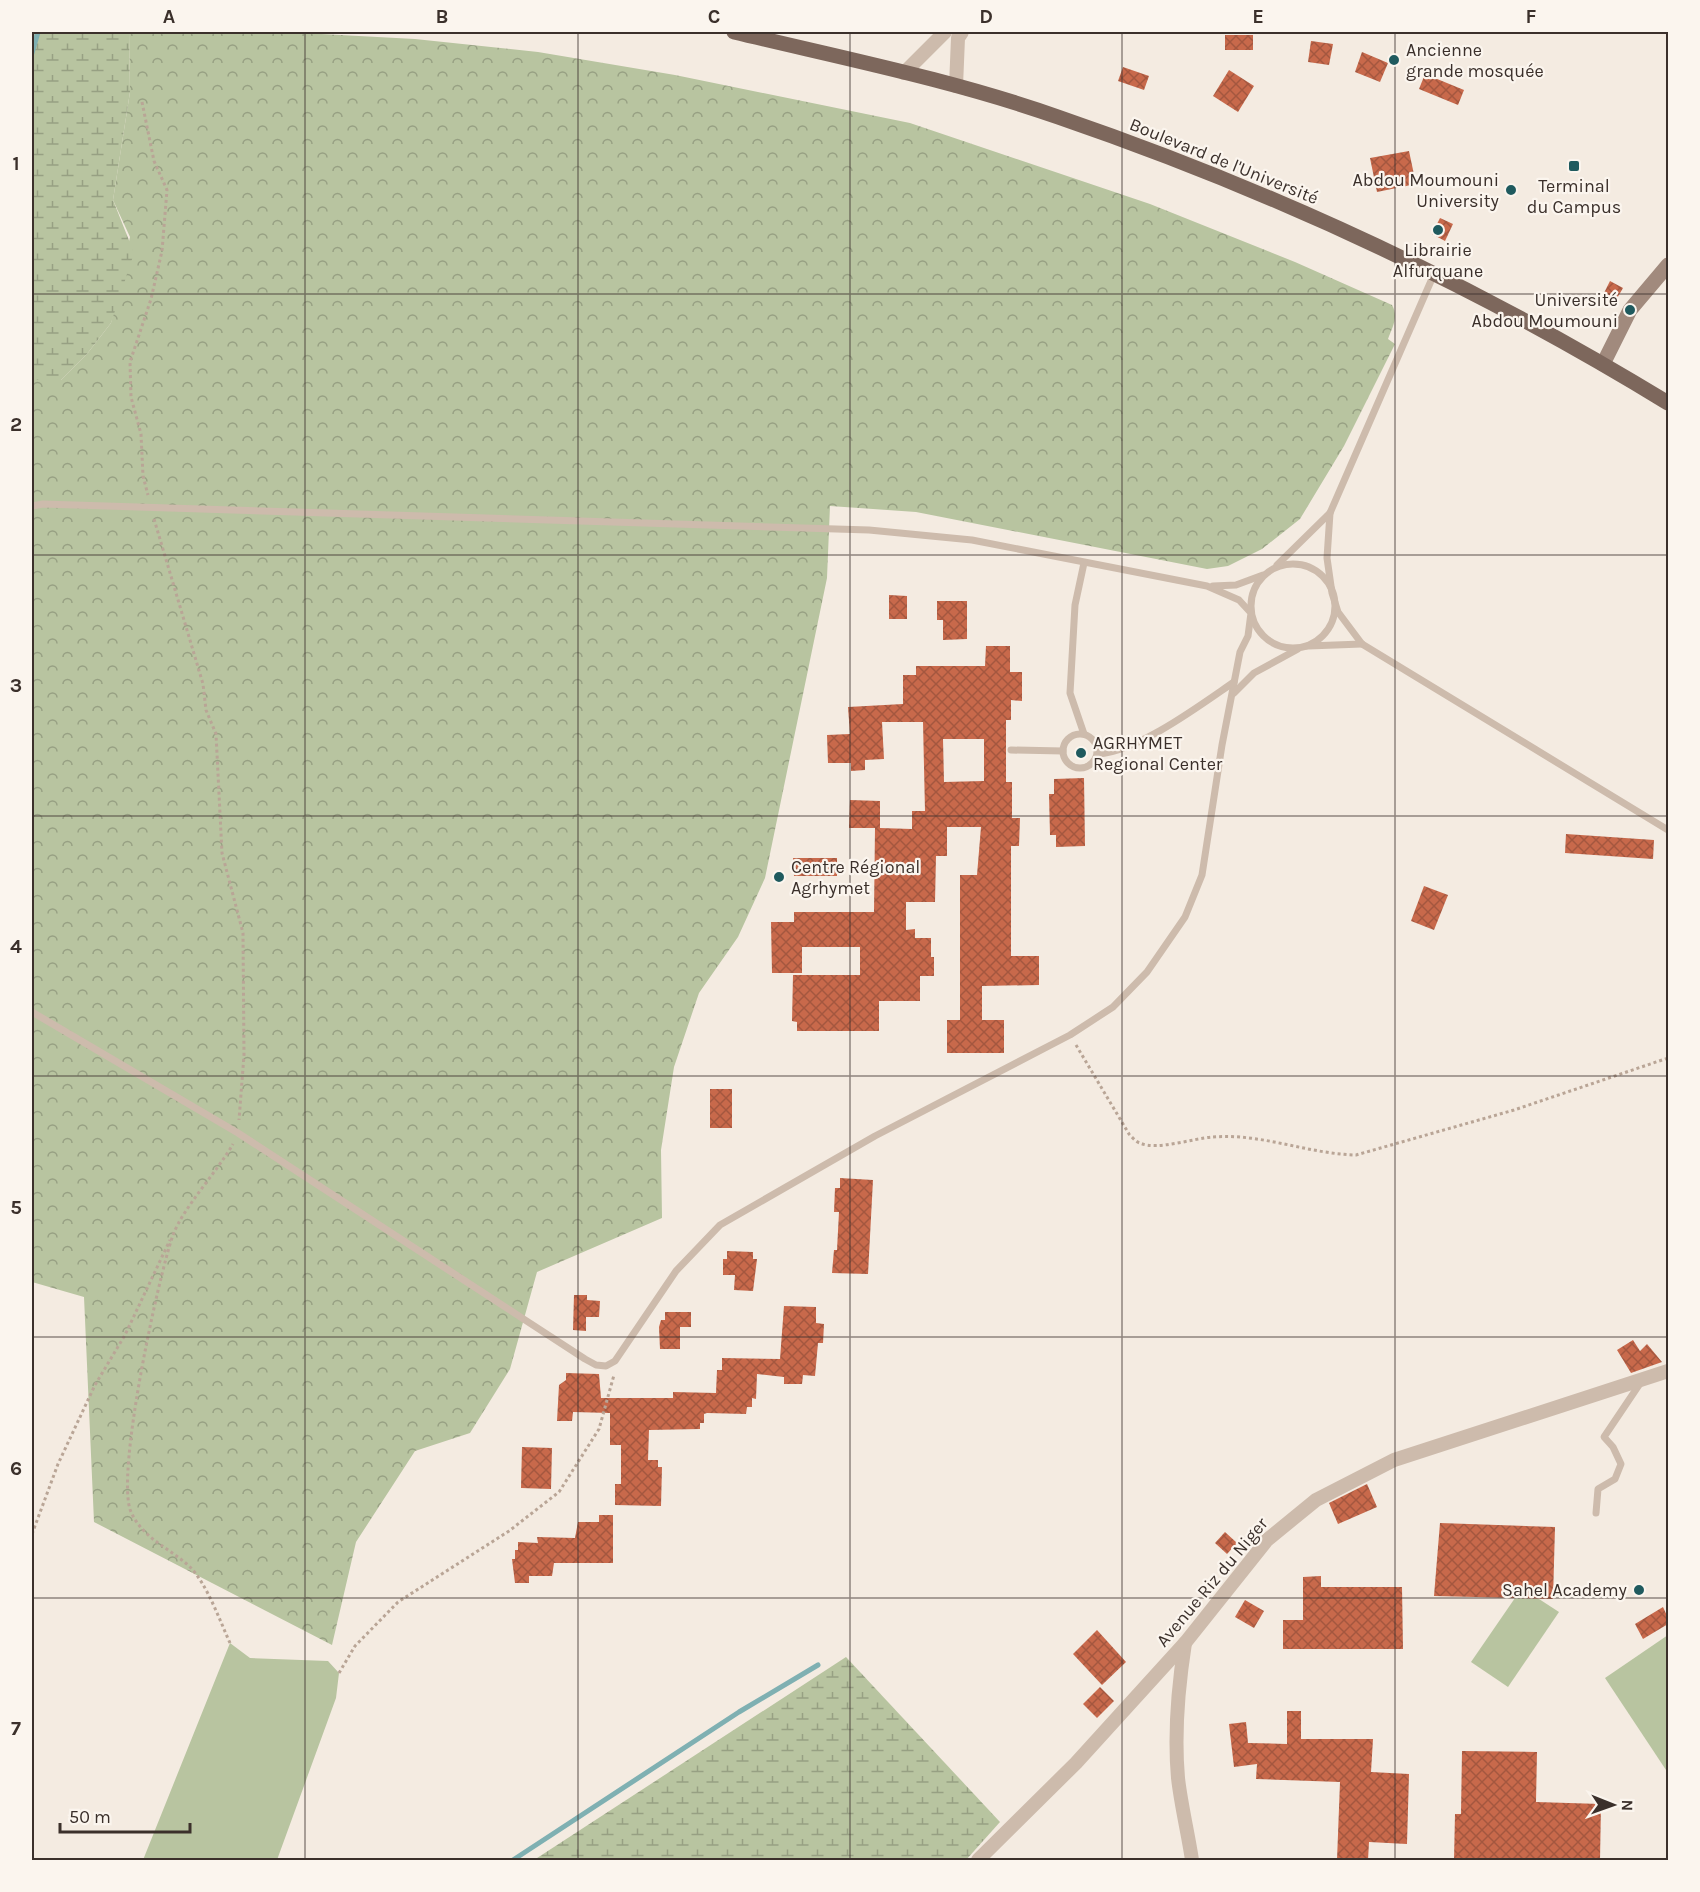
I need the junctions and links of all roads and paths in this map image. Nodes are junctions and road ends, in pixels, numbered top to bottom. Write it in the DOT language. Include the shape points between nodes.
graph roads {
  1 [pos="734,32"];
  2 [pos="945,32"];
  3 [pos="962,32"];
  4 [pos="904,73"];
  5 [pos="956,86"];
  6 [pos="142,102"];
  7 [pos="1668,265"];
  8 [pos="1434,274"];
  9 [pos="1603,364"];
  10 [pos="1668,403"];
  11 [pos="32,506"];
  12 [pos="151,507"];
  13 [pos="1330,513"];
  14 [pos="1084,562"];
  15 [pos="1267,573"];
  16 [pos="1207,586"];
  17 [pos="1332,593"];
  18 [pos="1251,613"];
  19 [pos="1362,644"];
  20 [pos="1305,646"];
  21 [pos="1234,682"];
  22 [pos="1234,693"];
  23 [pos="1084,734"];
  24 [pos="1011,750"];
  25 [pos="1063,751"];
  26 [pos="1098,754"];
  27 [pos="1668,830"];
  28 [pos="32,1012"];
  29 [pos="1070,1035"];
  30 [pos="1668,1058"];
  31 [pos="238,1133"];
  32 [pos="174,1233"];
  33 [pos="615,1361"];
  34 [pos="1668,1371"];
  35 [pos="1642,1381"];
  36 [pos="1596,1513"];
  37 [pos="32,1534"];
  38 [pos="230,1643"];
  39 [pos="1185,1643"];
  40 [pos="339,1672"];
  41 [pos="978,1860"];
  42 [pos="1192,1860"];
  1 -- 4 [label="main road, Boulevard de l'Université"];
  2 -- 4 [label="street"];
  3 -- 5 [label="street" via="958,38"];
  4 -- 5 [label="main road, Boulevard de l'Université"];
  5 -- 8 [label="main road, Boulevard de l'Université" via="1057,116 1238,184"];
  6 -- 12 [label="path" via="154,161 167,190 162,250 130,362 131,397 141,434 143,476"];
  7 -- 9 [label="street" via="1629,310"];
  8 -- 9 [label="main road, Boulevard de l'Université"];
  8 -- 13 [label="lane"];
  9 -- 10 [label="main road, Boulevard de l'Université"];
  11 -- 12 [label="lane"];
  12 -- 14 [label="lane" via="869,530 972,540"];
  12 -- 31 [label="path" via="200,674 206,710 216,734 222,853 243,933 244,1055"];
  13 -- 15 [label="lane"];
  13 -- 17 [label="lane" via="1327,558"];
  14 -- 16 [label="lane"];
  14 -- 23 [label="lane" via="1075,605 1070,693"];
  15 -- 16 [label="lane" via="1236,585"];
  15 -- 17 [label="lane" via="1286,565 1305,566 1322,576"];
  15 -- 18 [label="lane" via="1257,584"];
  16 -- 18 [label="lane" via="1239,600"];
  17 -- 19 [label="lane" via="1338,612"];
  17 -- 20 [label="lane" via="1330,625"];
  18 -- 20 [label="lane" via="1266,639 1285,647"];
  18 -- 21 [label="lane"];
  19 -- 20 [label="lane"];
  19 -- 27 [label="lane"];
  20 -- 22 [label="lane" via="1254,673"];
  21 -- 22 [label="lane"];
  21 -- 26 [label="lane" via="1140,742"];
  22 -- 29 [label="lane" via="1202,874 1185,917 1147,972 1113,1006"];
  23 -- 25 [label="lane" via="1072,735"];
  23 -- 26 [label="lane" via="1094,739"];
  24 -- 25 [label="lane"];
  25 -- 26 [label="lane" via="1067,762 1081,768 1095,761"];
  28 -- 31 [label="lane"];
  29 -- 30 [label="path" via="1129,1134 1140,1144 1251,1138 1337,1155 1356,1155 1514,1110"];
  29 -- 33 [label="lane" via="875,1136 720,1225 676,1271"];
  31 -- 32 [label="path"];
  31 -- 33 [label="lane" via="585,1359 606,1366"];
  32 -- 37 [label="path" via="125,1335 95,1385 58,1464"];
  32 -- 38 [label="path" via="142,1372 127,1473 130,1510 139,1527 161,1548 190,1567"];
  33 -- 40 [label="path" via="613,1384 599,1429 560,1492 509,1531 398,1602 356,1646"];
  34 -- 35 [label="street, Avenue Riz du Niger"];
  35 -- 36 [label="lane" via="1604,1437 1621,1464 1615,1479 1598,1489"];
  35 -- 39 [label="street, Avenue Riz du Niger" via="1394,1460 1333,1489 1268,1540"];
  39 -- 41 [label="street, Avenue Riz du Niger" via="1076,1763"];
  39 -- 42 [label="street" via="1176,1748"];
}
